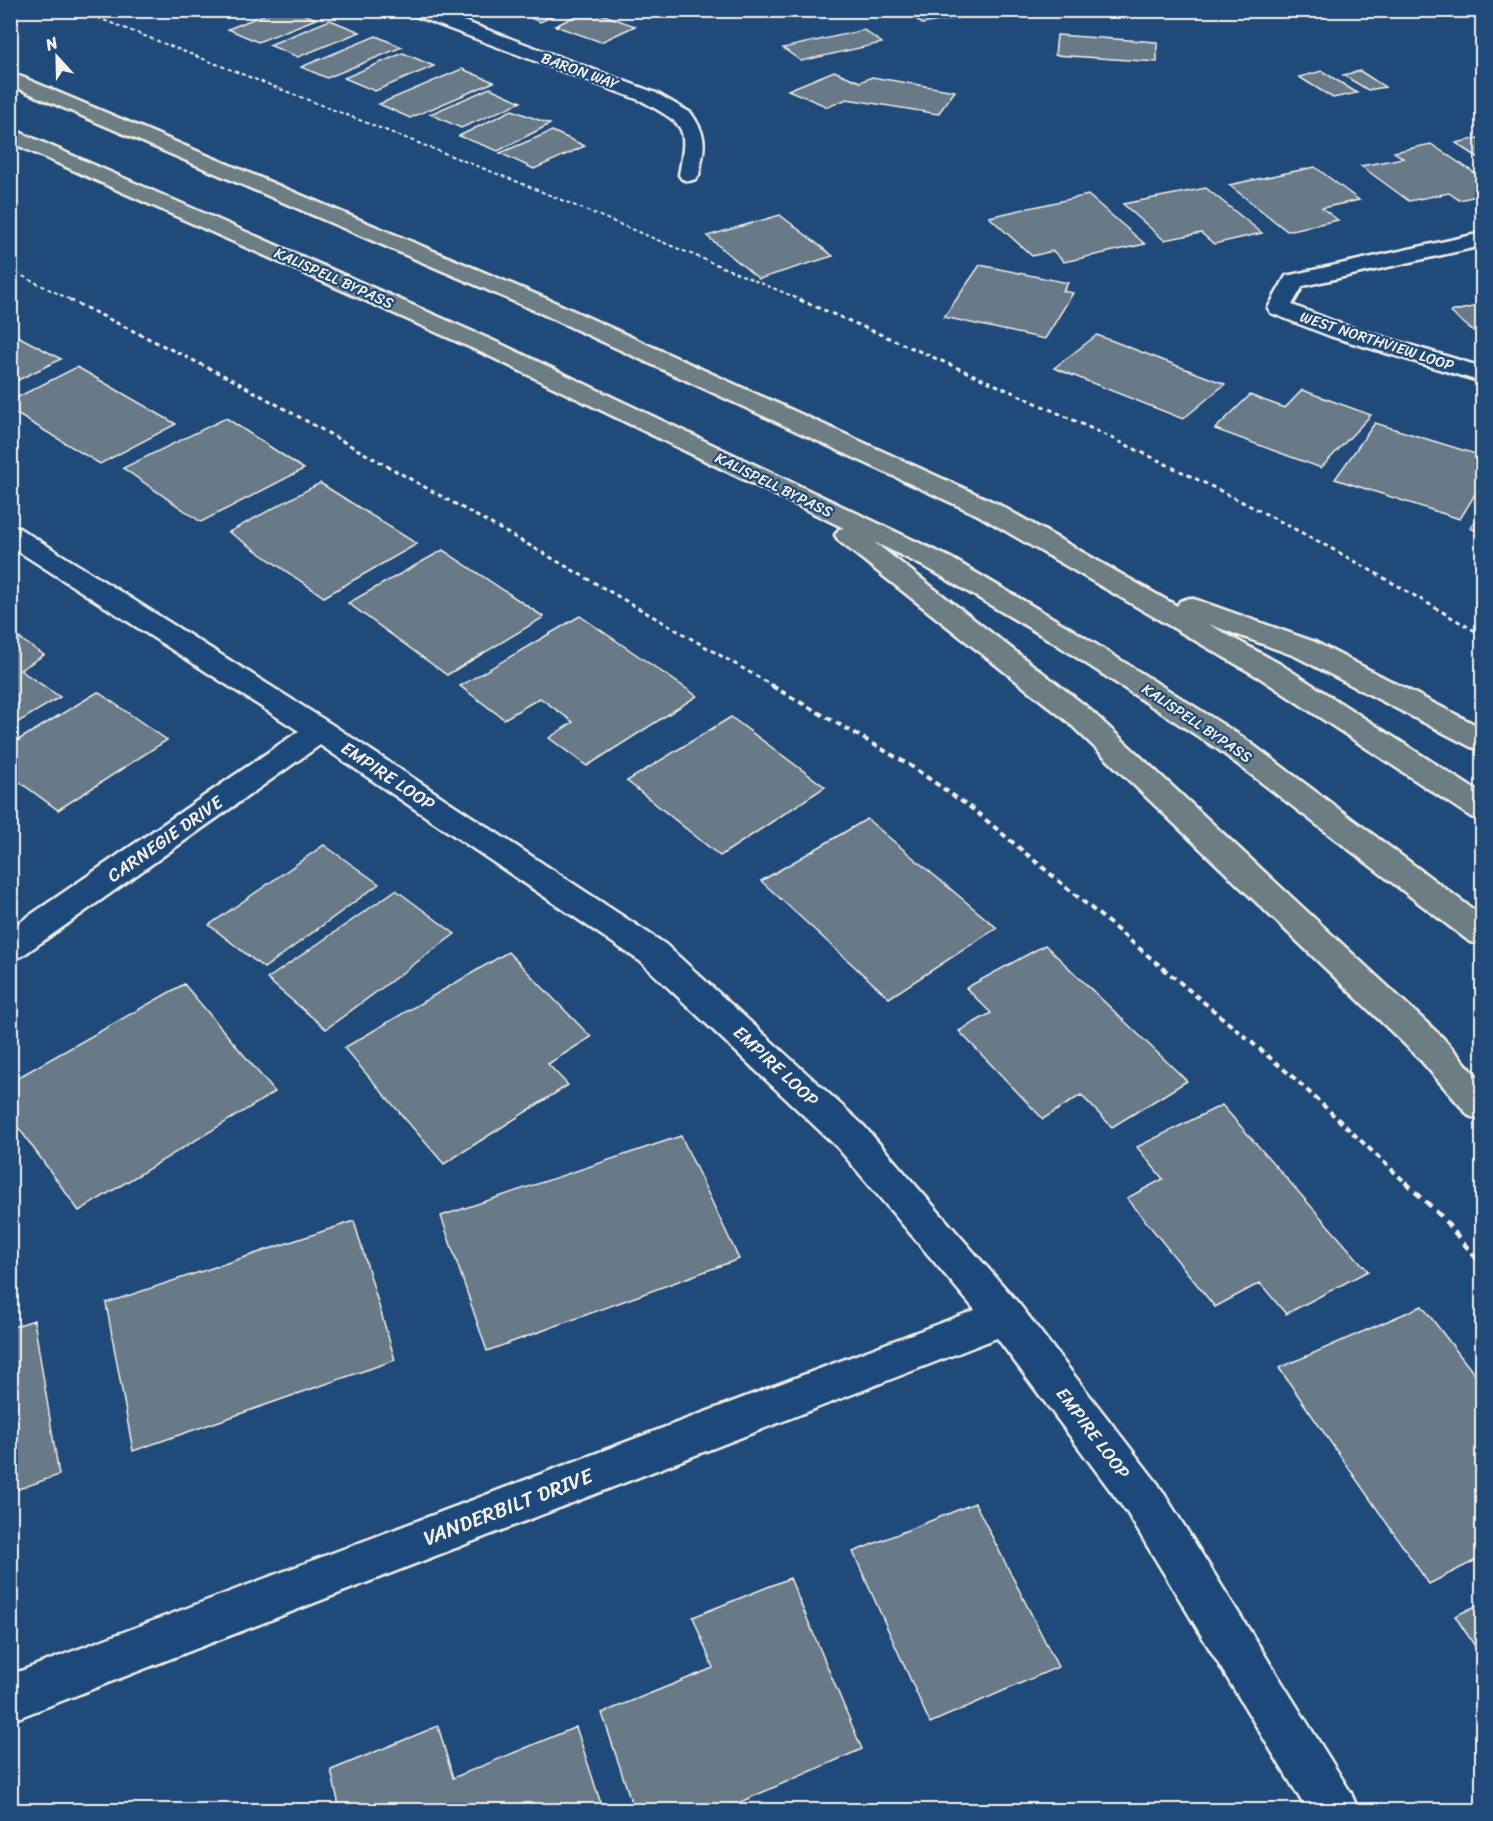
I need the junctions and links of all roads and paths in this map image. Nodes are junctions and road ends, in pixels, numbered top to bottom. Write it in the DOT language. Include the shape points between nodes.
graph roads {
  1 [pos="78,10"];
  2 [pos="416,10"];
  3 [pos="10,78"];
  4 [pos="10,134"];
  5 [pos="689,175"];
  6 [pos="1482,240"];
  7 [pos="10,270"];
  8 [pos="1482,375"];
  9 [pos="801,498"];
  10 [pos="10,534"];
  11 [pos="1113,579"];
  12 [pos="1482,635"];
  13 [pos="320,731"];
  14 [pos="1482,740"];
  15 [pos="1482,809"];
  16 [pos="1482,933"];
  17 [pos="10,946"];
  18 [pos="1482,1106"];
  19 [pos="1482,1265"];
  20 [pos="1005,1317"];
  21 [pos="10,1698"];
  22 [pos="1334,1810"];
  1 -- 12 [label="path" via="656,237 856,323 1283,522"];
  2 -- 5 [label="street, BARON WAY" via="649,97 684,117 696,140"];
  3 -- 11 [label="highway" via="544,306 987,509"];
  4 -- 9 [label="highway, KALISPELL BYPASS" via="495,350"];
  6 -- 8 [label="street, WEST NORTHVIEW LOOP" via="1294,282 1279,308 1338,331"];
  7 -- 19 [label="path" via="252,391 536,549 908,764 974,810 1293,1077 1441,1216"];
  9 -- 16 [label="highway, KALISPELL BYPASS" via="941,564 1063,636 1230,743"];
  9 -- 18 [label="highway" via="1077,714 1430,1047"];
  10 -- 13 [label="street, EMPIRE LOOP"];
  11 -- 14 [label="highway" via="1305,649"];
  11 -- 15 [label="highway" via="1270,671"];
  13 -- 17 [label="street, CARNEGIE DRIVE"];
  13 -- 20 [label="street, EMPIRE LOOP" via="653,953 850,1136"];
  20 -- 21 [label="street, VANDERBILT DRIVE"];
  20 -- 22 [label="street, EMPIRE LOOP" via="1143,1499"];
}
